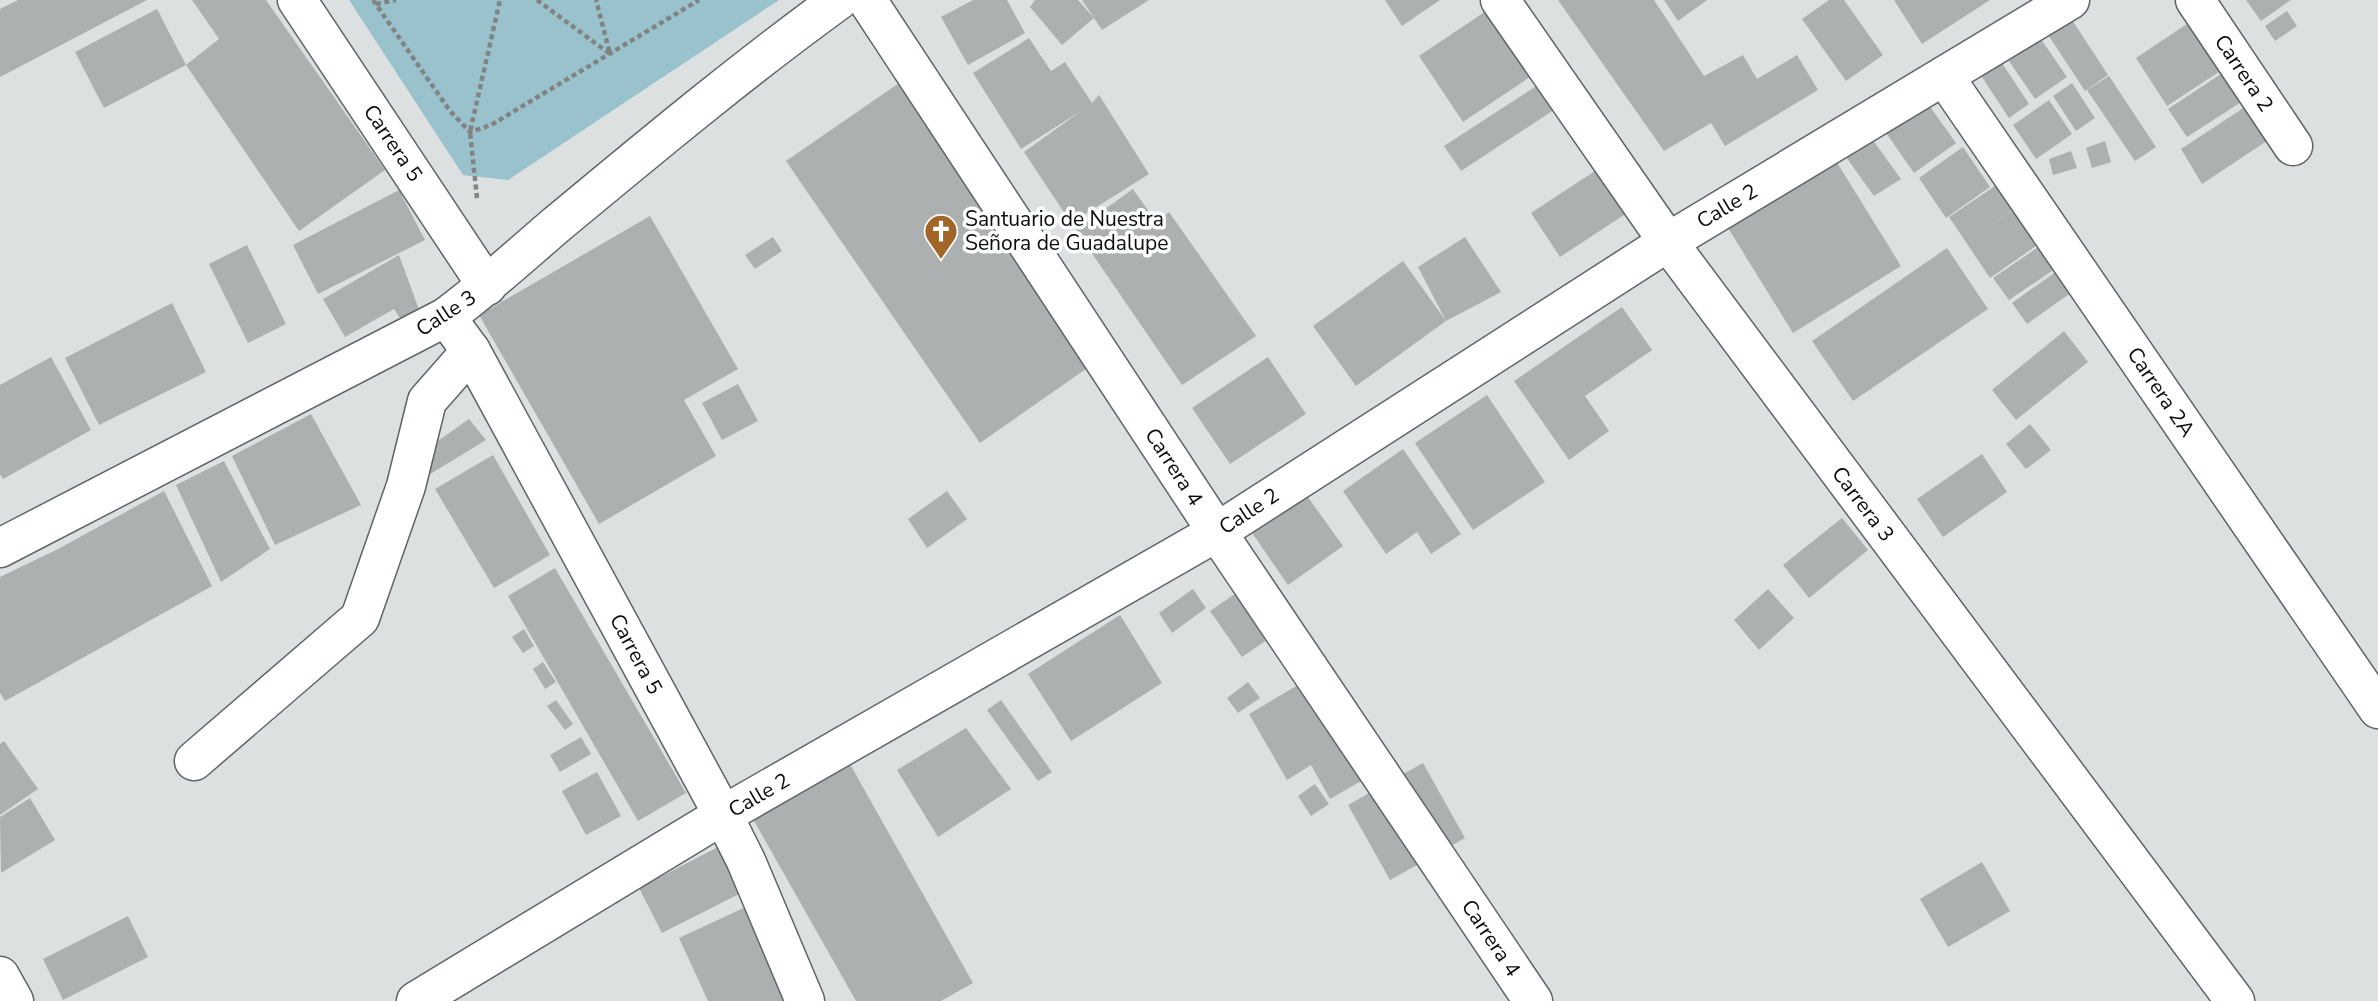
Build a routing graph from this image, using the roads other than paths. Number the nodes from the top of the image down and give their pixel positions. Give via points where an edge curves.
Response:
1 (297, 0) edge
2 (839, 0) edge
3 (867, 0) edge
4 (1500, 0) edge
5 (2070, 0) edge
6 (2195, 0) edge
7 (1944, 76) junction
8 (2292, 146) dead end
9 (1668, 242) junction
10 (487, 286) junction
11 (446, 317) junction
12 (471, 351) junction
13 (1217, 532) junction
14 (0, 548) edge
15 (2378, 709) edge
16 (194, 761) dead end
17 (723, 816) junction
18 (0, 976) edge
19 (14, 1001) edge
20 (416, 1001) edge
21 (805, 1001) edge
22 (1533, 1001) edge
23 (2235, 1001) edge

1 - 10 street, Carrera 5
2 - 10 street, Calle 3 via 738,75
3 - 13 street, Carrera 4
4 - 9 street, Carrera 3
5 - 7 street, Calle 2
6 - 8 street, Carrera 2
7 - 9 street, Calle 2
7 - 15 street, Carrera 2A
9 - 13 street, Calle 2
9 - 23 street, Carrera 3
10 - 11 street, Calle 3
11 - 12 street, Carrera 5
11 - 14 street, Calle 3
12 - 16 street via 427,401 406,486 360,618
12 - 17 street, Carrera 5
13 - 17 street, Calle 2
13 - 22 street, Carrera 4
17 - 20 street, Calle 2
17 - 21 street, Carrera 5
18 - 19 street

